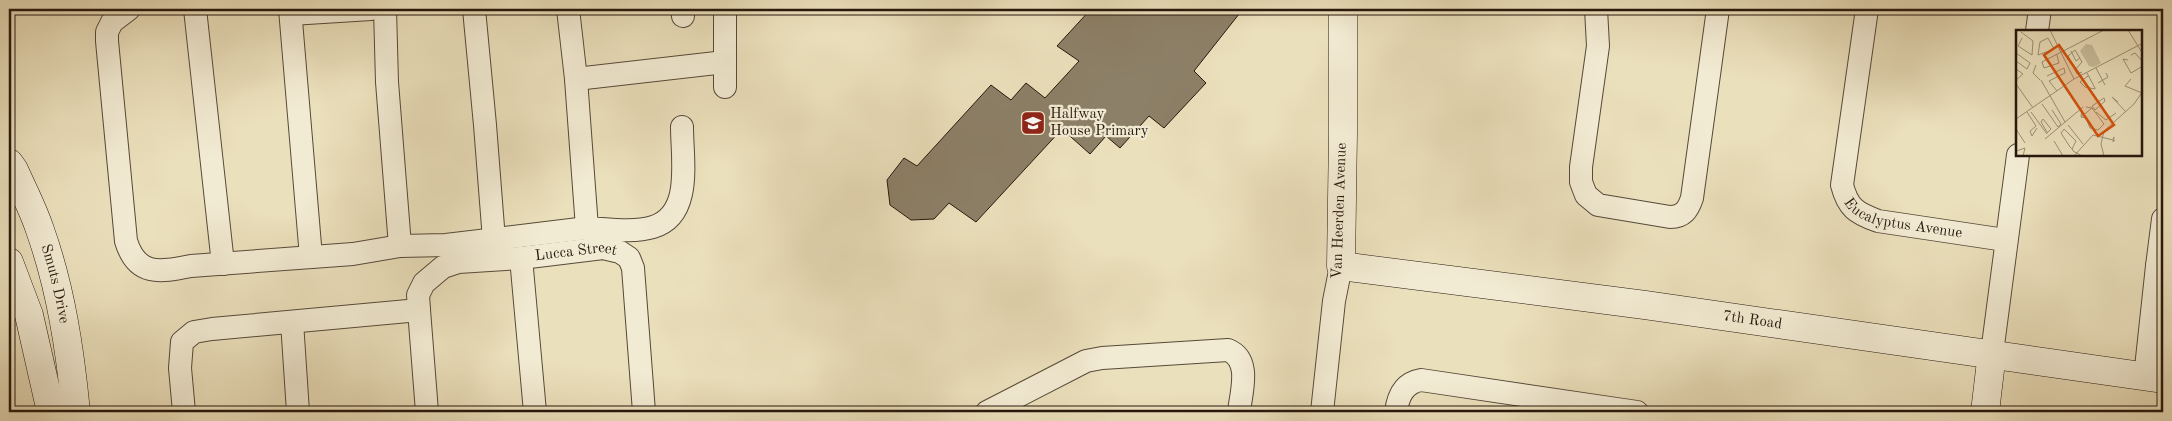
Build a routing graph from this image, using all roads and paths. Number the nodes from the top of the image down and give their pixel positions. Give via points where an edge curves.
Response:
1 (129, 9) edge
2 (195, 9) edge
3 (371, 9) edge
4 (385, 9) edge
5 (474, 9) edge
6 (568, 9) edge
7 (725, 9) edge
8 (1342, 9) edge
9 (1596, 9) edge
10 (1718, 9) edge
11 (1867, 9) edge
12 (2040, 9) edge
13 (290, 12) edge
14 (2037, 30) edge
15 (725, 62) junction
16 (576, 79) junction
17 (725, 86) dead end
18 (682, 128) dead end
19 (2018, 156) edge
20 (9, 163) edge
21 (2163, 219) edge
22 (587, 228) junction
23 (494, 240) junction
24 (2005, 240) junction
25 (400, 246) junction
26 (310, 257) junction
27 (521, 258) junction
28 (9, 262) edge
29 (223, 264) junction
30 (1341, 266) junction
31 (2160, 266) edge
32 (419, 310) junction
33 (292, 322) junction
34 (1992, 353) junction
35 (2154, 378) edge
36 (1498, 402) edge
37 (51, 412) edge
38 (76, 412) edge
39 (184, 412) edge
40 (298, 412) edge
41 (427, 412) edge
42 (535, 412) edge
43 (644, 412) edge
44 (987, 412) edge
45 (1239, 412) edge
46 (1322, 412) edge
47 (1396, 412) edge
48 (1636, 412) edge
49 (1985, 412) edge

1 - 29 street via 112,22 107,32 128,249 140,264 158,271
2 - 29 street
3 - 13 street
4 - 25 street via 387,82
5 - 23 street
6 - 16 street
7 - 15 street
8 - 30 street, Van Heerden Avenue
9 - 10 street via 1598,46 1581,166 1583,188 1590,200 1598,205 1670,216 1685,213 1692,198
11 - 24 street, Eucalyptus Avenue via 1842,185 1845,197 1857,212 1878,221
12 - 14 street
13 - 26 street
15 - 16 street
15 - 17 street
16 - 22 street
18 - 22 street via 682,195 670,217 642,229
19 - 24 street
20 - 38 street, Smuts Drive via 40,228 50,260 64,319
21 - 31 street
22 - 23 street
23 - 25 street
24 - 34 street
25 - 26 street
26 - 29 street
27 - 32 street via 475,260 443,268 419,291
27 - 42 street, Lucca Street
27 - 43 street, Lucca Street via 603,248 629,258 634,268
28 - 37 street, Smuts Drive via 29,315
30 - 34 street, 7th Road
30 - 46 street, Van Heerden Avenue
31 - 35 street
32 - 33 street
32 - 41 street
33 - 39 street via 194,332 182,342
33 - 40 street
34 - 35 street, 7th Road
34 - 49 street
36 - 47 street via 1421,380 1414,381 1402,392
36 - 48 street
44 - 45 street via 1086,361 1228,350 1238,357 1243,368

